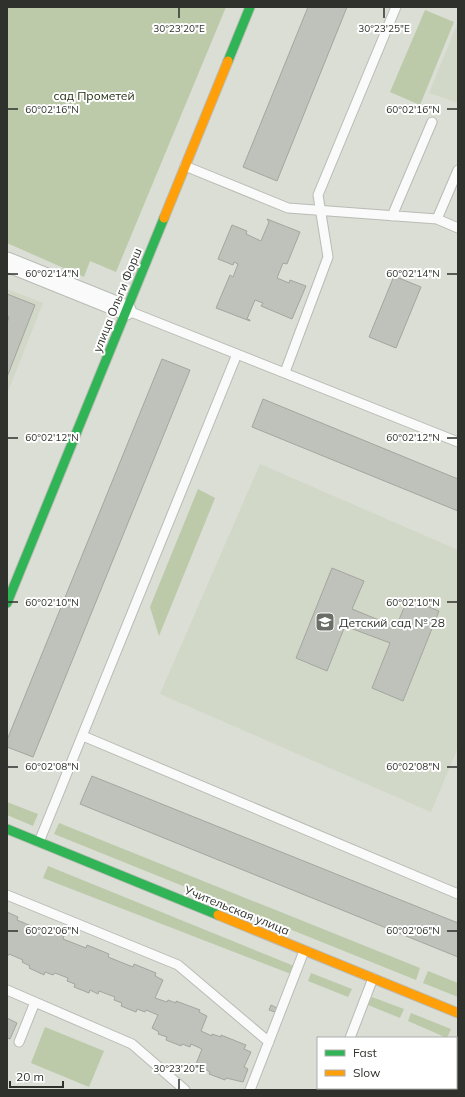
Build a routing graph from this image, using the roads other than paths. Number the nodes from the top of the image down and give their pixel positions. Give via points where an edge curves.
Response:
1 (250, 7) edge
2 (396, 7) edge
3 (432, 122) dead end
4 (185, 166) junction
5 (458, 170) edge
6 (321, 212) junction
7 (392, 216) junction
8 (437, 219) junction
9 (458, 228) edge
10 (7, 262) edge
11 (126, 310) junction
12 (237, 354) junction
13 (285, 372) junction
14 (458, 442) edge
15 (7, 603) edge
16 (82, 736) junction
17 (7, 829) edge
18 (39, 842) junction
19 (457, 892) edge
20 (7, 895) edge
21 (304, 951) junction
22 (373, 978) junction
23 (7, 990) edge
24 (35, 1002) junction
25 (458, 1013) edge
26 (350, 1037) edge
27 (19, 1042) dead end
28 (269, 1042) junction
29 (185, 1090) edge
30 (250, 1090) edge

1 - 4 street, улица Ольги Форш
2 - 6 lane via 318,195
3 - 7 lane
4 - 6 lane via 288,208
4 - 11 street, улица Ольги Форш
5 - 8 lane
6 - 7 lane
6 - 13 lane via 328,257
7 - 8 lane
8 - 9 lane
10 - 11 street
11 - 12 lane
11 - 15 street, улица Ольги Форш
12 - 13 lane
12 - 16 lane
13 - 14 lane
16 - 18 lane
16 - 19 lane
17 - 18 street, Учительская улица
18 - 21 street, Учительская улица
20 - 28 lane via 178,965
21 - 22 street, Учительская улица
21 - 28 lane
22 - 25 street, Учительская улица
22 - 26 lane
23 - 24 lane
24 - 27 lane
24 - 29 lane via 132,1044
28 - 30 lane

